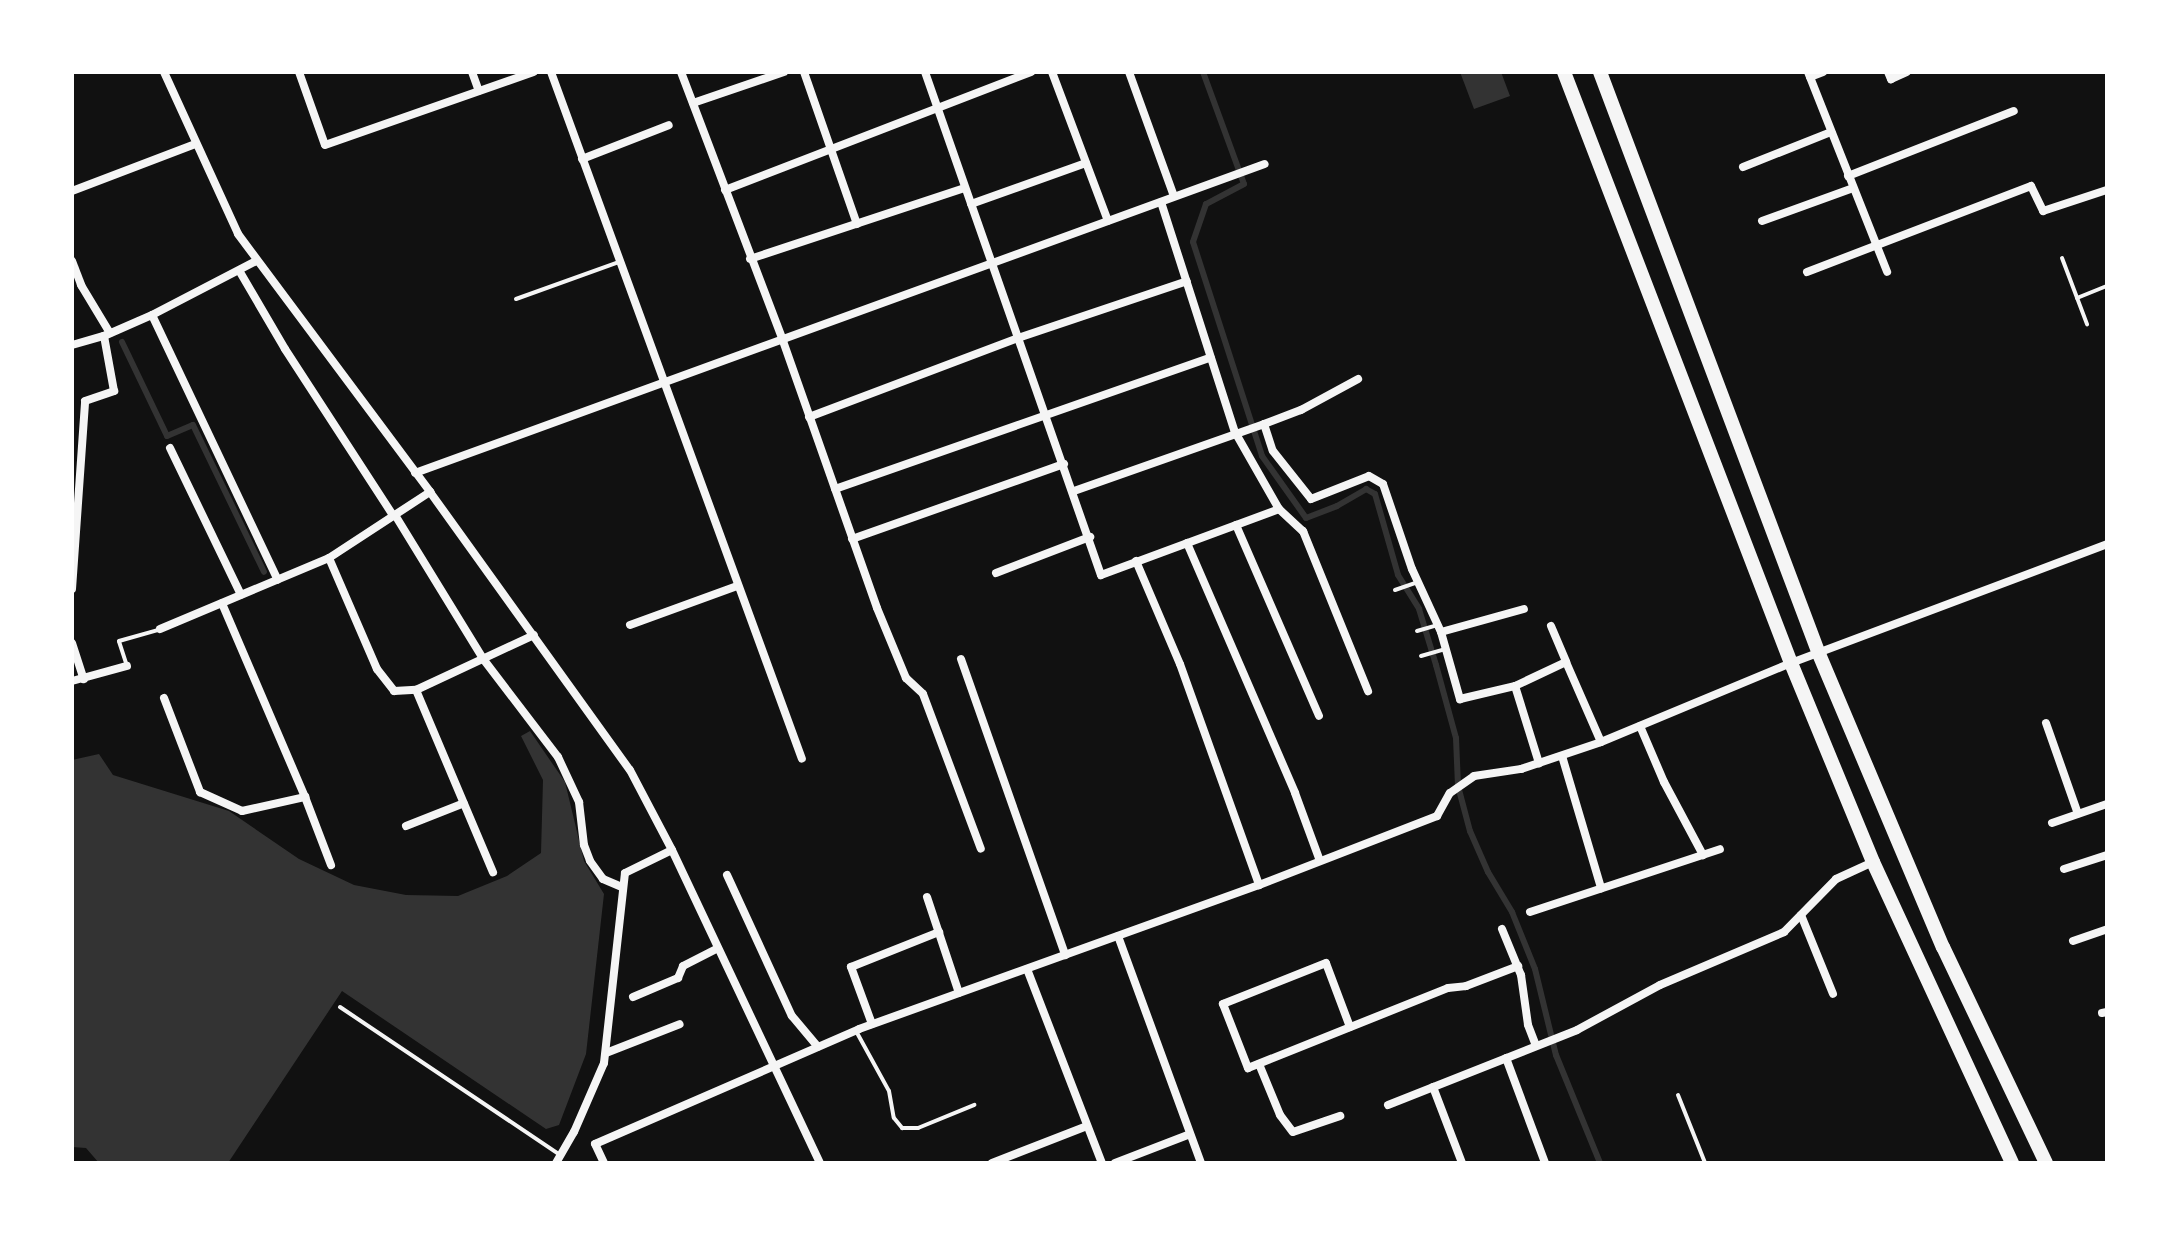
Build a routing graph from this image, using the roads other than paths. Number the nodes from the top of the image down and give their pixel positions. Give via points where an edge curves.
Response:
1 (164, 72) edge
2 (299, 72) edge
3 (472, 72) edge
4 (534, 72) edge
5 (551, 72) edge
6 (681, 72) edge
7 (784, 72) edge
8 (804, 72) edge
9 (925, 72) edge
10 (1031, 72) edge
11 (1052, 72) edge
12 (1129, 72) edge
13 (1564, 72) edge
14 (1600, 72) edge
15 (1823, 72) edge
16 (1888, 72) edge
17 (1907, 72) edge
18 (1809, 75) edge
19 (479, 91) junction
20 (693, 103) junction
21 (938, 108) junction
22 (2014, 111) dead end
23 (669, 125) dead end
24 (1831, 132) junction
25 (195, 144) junction
26 (832, 149) junction
27 (582, 159) junction
28 (1086, 163) junction
29 (1265, 164) dead end
30 (1743, 167) dead end
31 (1848, 176) junction
32 (965, 188) junction
33 (1853, 188) junction
34 (725, 190) junction
35 (2107, 190) edge
36 (72, 191) edge
37 (1174, 196) junction
38 (1161, 202) junction
39 (971, 204) junction
40 (1108, 221) junction
41 (1762, 221) dead end
42 (857, 224) junction
43 (1875, 245) junction
44 (2062, 258) dead end
45 (750, 259) junction
46 (72, 261) edge
47 (256, 261) junction
48 (619, 262) junction
49 (992, 263) junction
50 (240, 272) junction
51 (1807, 272) dead end
52 (1887, 272) dead end
53 (1187, 281) junction
54 (2107, 286) edge
55 (2077, 298) junction
56 (516, 299) dead end
57 (152, 315) junction
58 (2087, 324) dead end
59 (107, 334) junction
60 (1018, 338) junction
61 (783, 341) junction
62 (72, 345) edge
63 (1211, 357) junction
64 (1358, 379) dead end
65 (664, 384) junction
66 (1046, 416) junction
67 (809, 417) junction
68 (1263, 425) junction
69 (1238, 431) junction
70 (170, 448) dead end
71 (1064, 464) junction
72 (415, 473) junction
73 (835, 489) junction
74 (1074, 491) junction
75 (430, 492) junction
76 (1279, 509) junction
77 (393, 514) junction
78 (1236, 525) junction
79 (1090, 537) junction
80 (852, 539) junction
81 (1187, 543) junction
82 (2107, 544) edge
83 (329, 558) junction
84 (1136, 561) junction
85 (996, 573) dead end
86 (278, 580) junction
87 (1418, 582) junction
88 (737, 586) junction
89 (72, 589) edge
90 (1395, 590) dead end
91 (241, 595) junction
92 (222, 603) junction
93 (1524, 609) dead end
94 (630, 625) dead end
95 (1551, 626) dead end
96 (160, 629) joint
97 (1439, 629) junction
98 (1417, 631) dead end
99 (534, 635) junction
100 (72, 643) edge
101 (1445, 649) junction
102 (1819, 654) junction
103 (1421, 656) dead end
104 (961, 659) dead end
105 (484, 660) junction
106 (1566, 662) junction
107 (1791, 663) junction
108 (127, 666) joint
109 (84, 679) junction
110 (72, 681) edge
111 (1515, 686) junction
112 (416, 690) junction
113 (1368, 691) dead end
114 (164, 698) dead end
115 (1319, 716) dead end
116 (2046, 723) dead end
117 (1640, 726) junction
118 (1601, 742) junction
119 (1562, 756) junction
120 (802, 759) dead end
121 (1539, 763) junction
122 (305, 797) junction
123 (464, 803) junction
124 (2107, 804) edge
125 (2078, 814) junction
126 (2052, 823) dead end
127 (406, 826) dead end
128 (981, 849) dead end
129 (1720, 849) dead end
130 (672, 850) junction
131 (1703, 855) junction
132 (2107, 855) edge
133 (1320, 861) junction
134 (1873, 862) junction
135 (331, 865) dead end
136 (2064, 869) dead end
137 (493, 872) dead end
138 (727, 875) dead end
139 (1259, 885) junction
140 (622, 887) junction
141 (1601, 888) junction
142 (927, 897) dead end
143 (1530, 912) dead end
144 (1801, 915) junction
145 (1502, 929) dead end
146 (2107, 929) edge
147 (939, 932) junction
148 (1118, 936) junction
149 (2073, 941) dead end
150 (718, 948) junction
151 (1065, 955) junction
152 (1518, 966) junction
153 (1027, 969) junction
154 (959, 993) junction
155 (1833, 994) dead end
156 (633, 997) dead end
157 (340, 1007) dead end
158 (680, 1024) dead end
159 (872, 1024) junction
160 (1350, 1027) junction
161 (856, 1031) junction
162 (1538, 1046) junction
163 (818, 1047) junction
164 (606, 1053) junction
165 (1506, 1058) junction
166 (1259, 1064) junction
167 (775, 1067) junction
168 (1433, 1087) junction
169 (1678, 1095) dead end
170 (974, 1105) dead end
171 (1388, 1105) dead end
172 (1340, 1116) dead end
173 (1087, 1126) junction
174 (1190, 1134) junction
175 (558, 1159) edge
176 (998, 1162) edge
177 (604, 1163) edge
178 (820, 1163) edge
179 (1102, 1163) edge
180 (1115, 1163) edge
181 (1201, 1163) edge
182 (1462, 1163) edge
183 (1545, 1163) edge
184 (1705, 1163) edge
185 (2012, 1163) edge
186 (2046, 1163) edge

1 - 25 street
2 - 19 street via 325,145
3 - 19 street
4 - 19 street
5 - 27 street
6 - 20 street
7 - 20 street
8 - 26 street
9 - 21 street
10 - 21 street
11 - 28 street
12 - 37 street
13 - 107 highway
14 - 102 highway
15 - 18 street
16 - 17 street via 1891,79
18 - 24 street
20 - 34 street
21 - 26 street
21 - 32 street
22 - 31 street
23 - 27 street
24 - 30 street
24 - 31 street
25 - 36 street
25 - 47 street
26 - 34 street
26 - 42 street
27 - 48 street
28 - 39 street
28 - 40 street
29 - 37 street
31 - 33 street
32 - 39 street
32 - 42 street
33 - 41 street
33 - 43 street
34 - 45 street
35 - 43 street via 2043,211 2031,186
37 - 38 street
38 - 40 street
38 - 53 street
39 - 49 street
40 - 49 street
42 - 45 street
43 - 51 street
43 - 52 street
44 - 55 lane
45 - 61 street
46 - 59 street
47 - 50 street
47 - 72 street
48 - 56 lane
48 - 65 street
49 - 60 street
49 - 61 street
50 - 57 street
50 - 77 street
53 - 60 street
53 - 63 street
54 - 55 lane
55 - 58 lane
57 - 59 street
57 - 86 street
59 - 62 street
59 - 89 street via 114,391 85,401
60 - 66 street
60 - 67 street
61 - 65 street
61 - 67 street
63 - 66 street
63 - 69 street
64 - 68 street
65 - 72 street
65 - 88 street
66 - 71 street
66 - 73 street
67 - 73 street
68 - 69 street
68 - 87 street via 1273,451 1311,499 1369,476 1383,484
69 - 74 street
69 - 76 street
70 - 91 street
71 - 74 street
71 - 80 street
72 - 75 street
73 - 80 street
74 - 79 street
75 - 77 street
75 - 99 street
76 - 78 street
76 - 113 street via 1303,531
77 - 83 street
77 - 105 street
78 - 81 street
78 - 115 street
79 - 84 street via 1101,575
79 - 85 street
80 - 128 street via 906,678 923,694
81 - 84 street
81 - 133 street
82 - 102 street
83 - 86 street
83 - 112 street via 385,684 394,691
84 - 139 street via 1180,664
86 - 91 street
87 - 90 lane
87 - 97 street
88 - 94 street
88 - 120 street
91 - 92 street
92 - 96 street
92 - 122 street
93 - 97 street
95 - 106 street
96 - 108 lane via 119,641
97 - 98 lane
97 - 101 street
99 - 105 street
99 - 130 street via 630,770
100 - 109 street
101 - 103 lane
101 - 111 street via 1460,699
102 - 107 street
102 - 186 highway via 1943,947
104 - 151 street
105 - 112 street
105 - 140 street via 567,774 579,802 590,861 603,879
106 - 111 street
106 - 118 street
107 - 117 street
107 - 134 highway
108 - 109 street
109 - 110 street
111 - 121 street
112 - 123 street
114 - 122 street via 200,792 242,811
116 - 125 street
117 - 118 street
117 - 131 street
118 - 119 street
119 - 121 street
119 - 141 street
121 - 133 street via 1469,779 1450,793 1437,816
122 - 135 street
123 - 127 street
123 - 137 street
124 - 125 street
125 - 126 street
129 - 131 street
130 - 140 street via 625,873
130 - 150 street
131 - 141 street
132 - 136 street
133 - 139 street
134 - 144 street via 1836,879
134 - 185 highway
138 - 163 street via 792,1016
139 - 148 street
140 - 164 street
141 - 143 street
142 - 147 street
144 - 155 street
144 - 162 street via 1784,932 1660,985
145 - 152 street
146 - 149 street
147 - 154 street
147 - 159 street via 851,967
148 - 151 street
148 - 174 street
150 - 156 street via 683,966 678,978
150 - 167 street
151 - 153 street
152 - 160 street
152 - 162 street
153 - 154 street
153 - 173 street
154 - 159 street
157 - 175 lane
158 - 164 street
159 - 161 street
160 - 166 street
160 - 166 street via 1326,963 1223,1004 1248,1068
161 - 163 street
161 - 170 lane via 889,1091 894,1118 902,1128 918,1128
162 - 165 street
163 - 167 street
164 - 175 street
165 - 168 street
165 - 183 street
166 - 172 street via 1280,1115 1293,1132
167 - 177 street via 595,1144
167 - 178 street
168 - 171 street
168 - 182 street
169 - 184 lane
173 - 176 street
173 - 179 street
174 - 180 street
174 - 181 street

